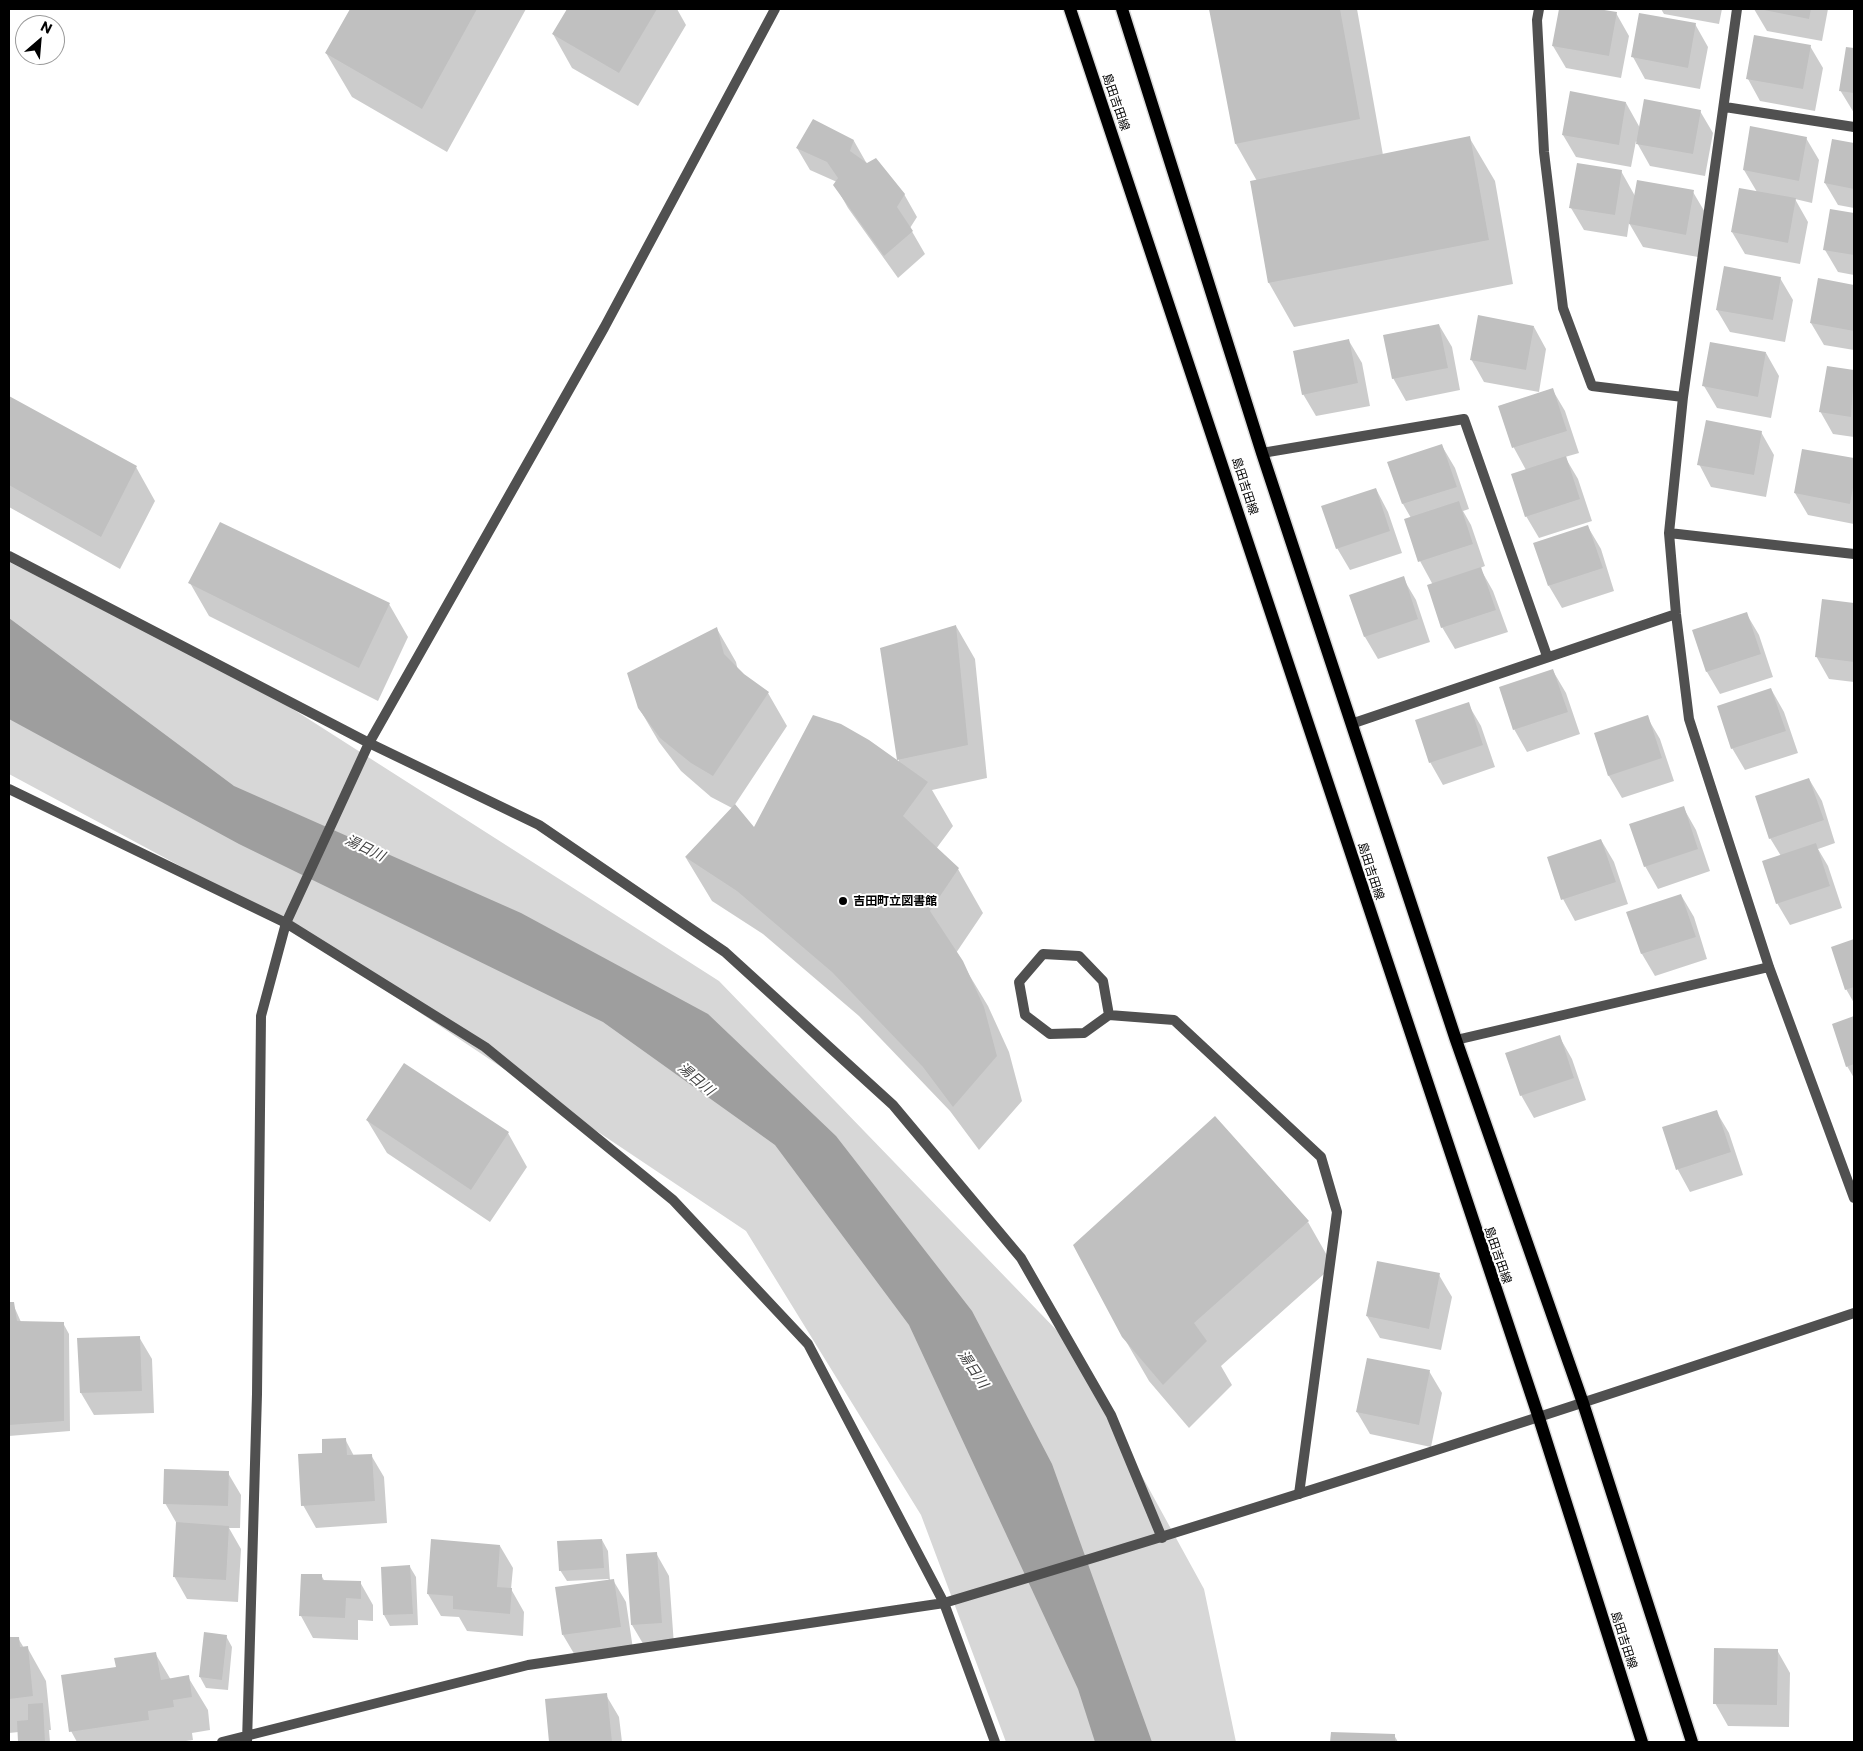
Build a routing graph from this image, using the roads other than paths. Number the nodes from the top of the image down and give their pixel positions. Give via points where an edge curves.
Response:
1 (776, 9) edge
2 (1070, 9) edge
3 (1122, 9) edge
4 (1539, 9) edge
5 (1737, 9) edge
6 (1725, 107) junction
7 (1854, 127) edge
8 (1683, 397) junction
9 (1262, 453) junction
10 (1669, 533) junction
11 (1854, 554) edge
12 (9, 556) edge
13 (1676, 614) junction
14 (1547, 656) junction
15 (1351, 724) junction
16 (369, 743) junction
17 (9, 789) edge
18 (286, 922) junction
19 (1769, 967) junction
20 (1109, 1014) junction
21 (1456, 1040) junction
22 (1854, 1198) edge
23 (1854, 1313) edge
24 (1583, 1403) junction
25 (1538, 1418) junction
26 (1299, 1494) junction
27 (1162, 1538) junction
28 (944, 1603) junction
29 (247, 1739) edge
30 (222, 1742) edge
31 (995, 1742) edge
32 (1642, 1742) edge
33 (1692, 1742) edge

1 - 16 street via 604,328
2 - 25 main road, 島田吉田線
3 - 9 main road
4 - 8 street via 1544,152 1563,308 1592,386
5 - 6 street
6 - 7 street
6 - 8 street
8 - 10 street
9 - 14 street via 1464,419
9 - 15 main road
10 - 11 street
10 - 13 street
12 - 16 street
13 - 14 street
13 - 19 street via 1689,719
14 - 15 street
15 - 21 main road
16 - 18 street
16 - 27 street via 539,825 725,952 893,1105 1021,1258 1111,1415
17 - 18 street
18 - 28 street via 485,1047 673,1200 808,1344
18 - 29 street via 261,1016 257,1394
19 - 21 street
19 - 22 street
20 - 20 street via 1084,1033 1050,1034 1026,1015 1019,982 1043,954 1079,956 1103,981
20 - 26 street via 1174,1020 1320,1157 1337,1212
21 - 24 main road
23 - 24 street
24 - 25 street
24 - 33 main road
25 - 26 street
25 - 32 main road, 島田吉田線
26 - 27 street
27 - 28 street
28 - 29 street via 528,1665
28 - 31 street
29 - 30 street

